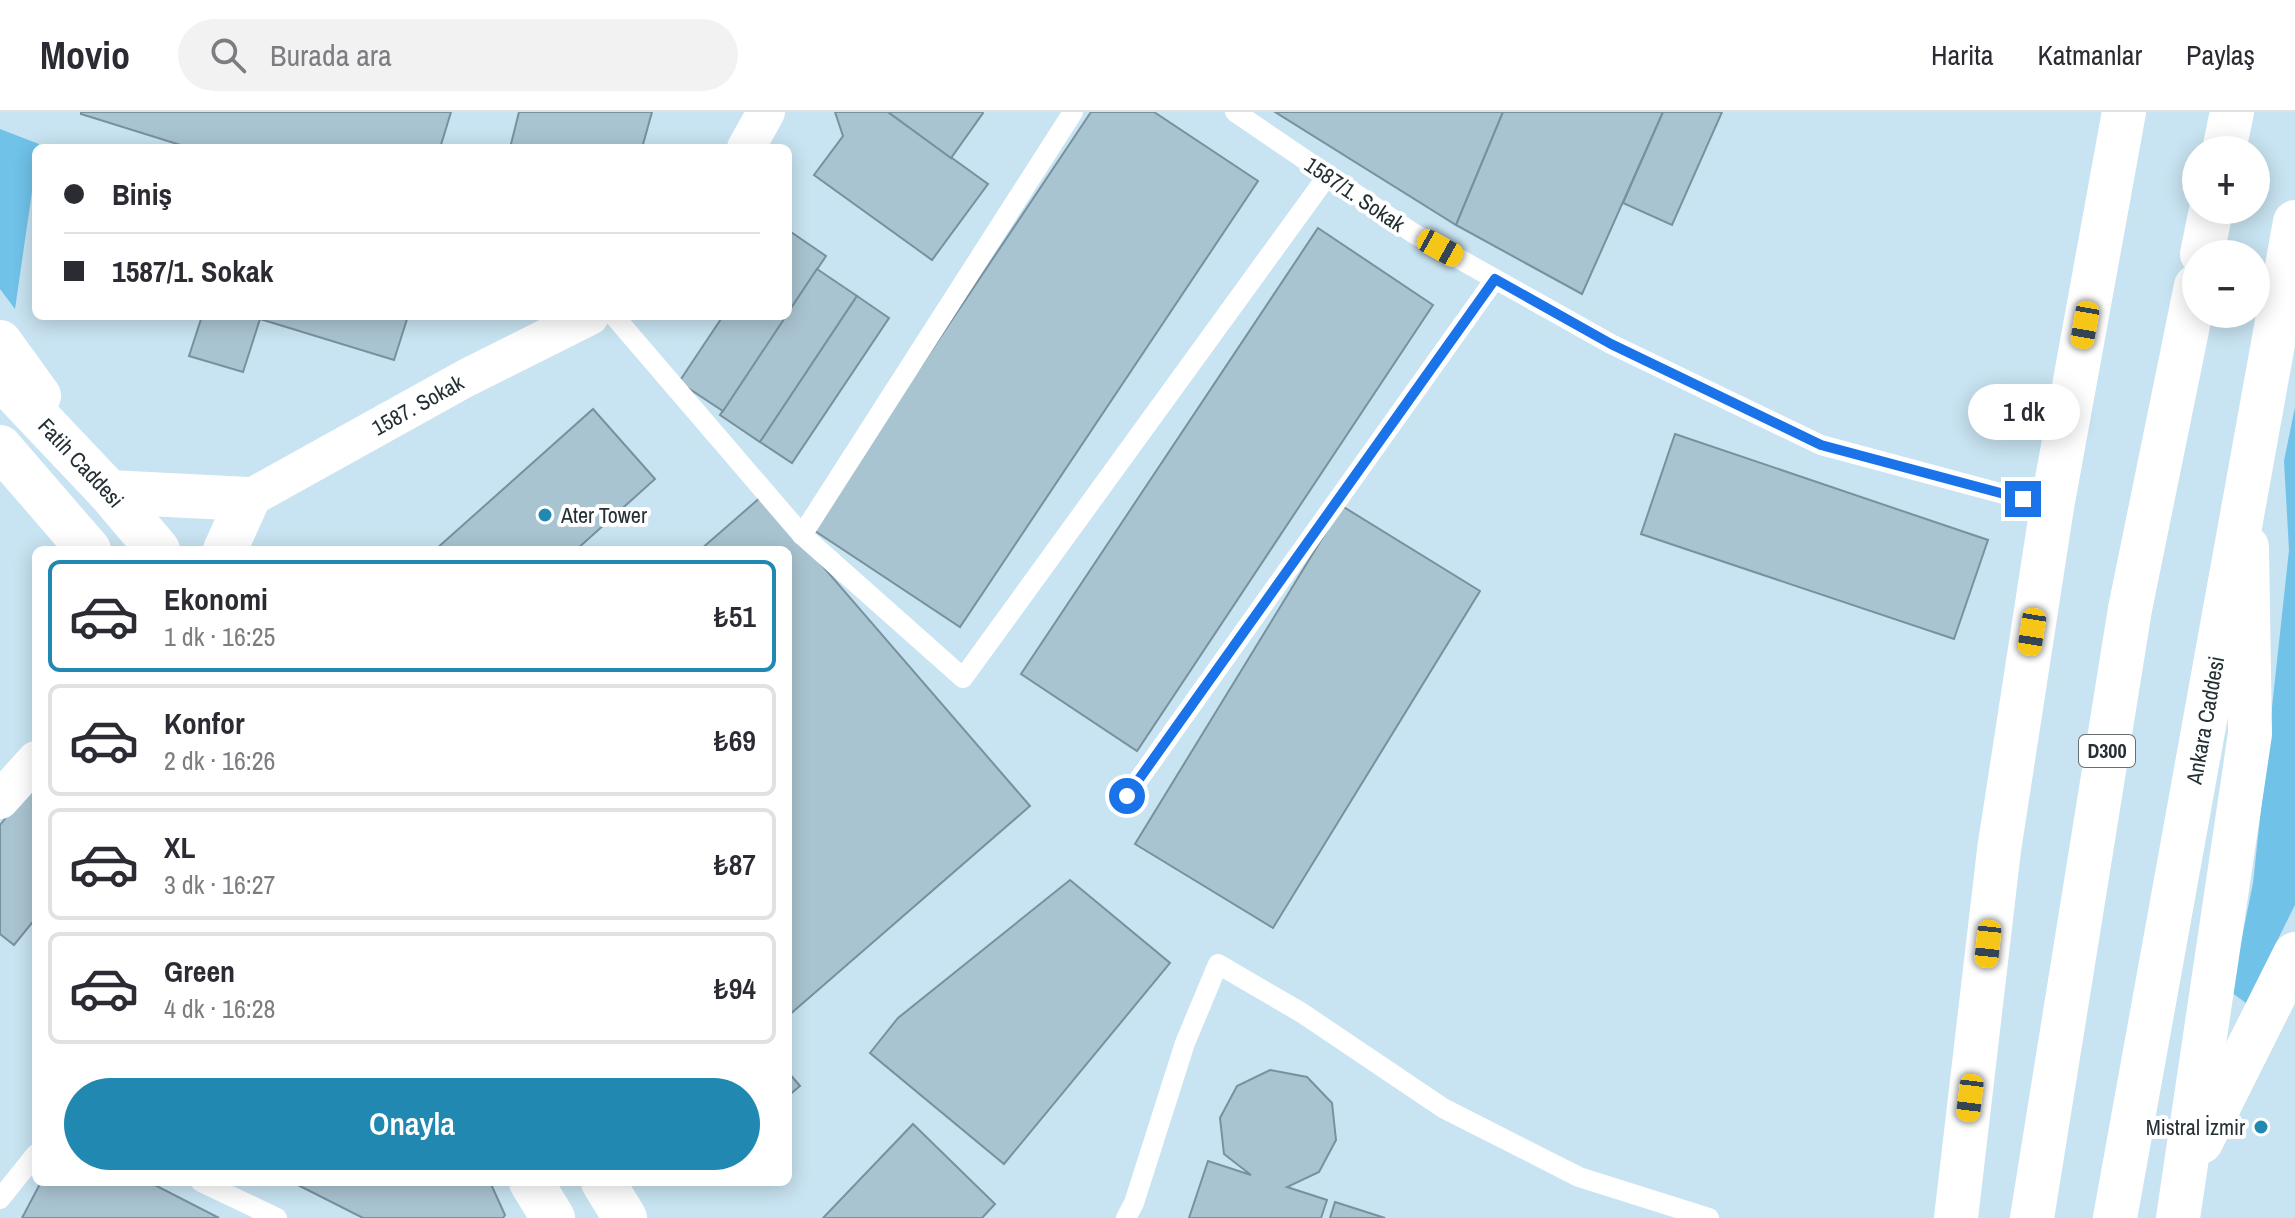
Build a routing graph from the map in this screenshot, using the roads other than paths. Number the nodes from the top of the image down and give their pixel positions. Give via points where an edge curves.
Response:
1 (766, 112) edge
2 (1073, 112) edge
3 (1235, 112) edge
4 (2124, 112) edge
5 (2232, 112) edge
6 (2227, 136) edge
7 (748, 144) edge
8 (1328, 175) junction
9 (2295, 222) edge
10 (1495, 279) junction
11 (582, 320) edge
12 (617, 320) edge
13 (2187, 328) edge
14 (0, 342) edge
15 (0, 377) edge
16 (0, 447) edge
17 (2246, 485) junction
18 (109, 492) junction
19 (248, 499) junction
20 (2052, 507) junction
21 (802, 535) junction
22 (86, 546) edge
23 (155, 546) edge
24 (227, 546) edge
25 (32, 764) edge
26 (1127, 796) dead end
27 (0, 800) edge
28 (2295, 954) edge
29 (32, 1159) edge
30 (2185, 1172) junction
31 (209, 1186) edge
32 (533, 1186) edge
33 (605, 1186) edge
34 (0, 1199) edge
35 (277, 1218) edge
36 (553, 1218) edge
37 (625, 1218) edge
38 (1126, 1218) edge
39 (1709, 1218) edge
40 (1956, 1218) edge
41 (2032, 1218) edge
42 (2115, 1218) edge
43 (2178, 1218) edge

1 - 7 street
2 - 21 lane
3 - 8 lane, 1587/1. Sokak
4 - 20 main road
5 - 6 main road
8 - 10 lane, 1587/1. Sokak via 1413,233
8 - 21 lane via 963,678
9 - 17 main road, Ankara Caddesi
10 - 20 lane, 1587/1. Sokak via 1611,344 1821,445
10 - 26 lane
11 - 19 street, 1587. Sokak
12 - 21 lane
13 - 41 main road, D300 via 2130,609
14 - 18 main road
15 - 18 main road, Fatih Caddesi
16 - 22 main road
17 - 30 main road via 2250,734
17 - 42 main road, Ankara Caddesi
18 - 19 main road
18 - 23 main road, Fatih Caddesi
19 - 24 main road
20 - 40 main road via 1999,850
25 - 27 street
28 - 30 main road
29 - 34 lane
30 - 43 main road
31 - 35 lane
32 - 36 main road
33 - 37 main road
38 - 39 lane via 1185,1043 1218,964 1456,1115 1579,1177

